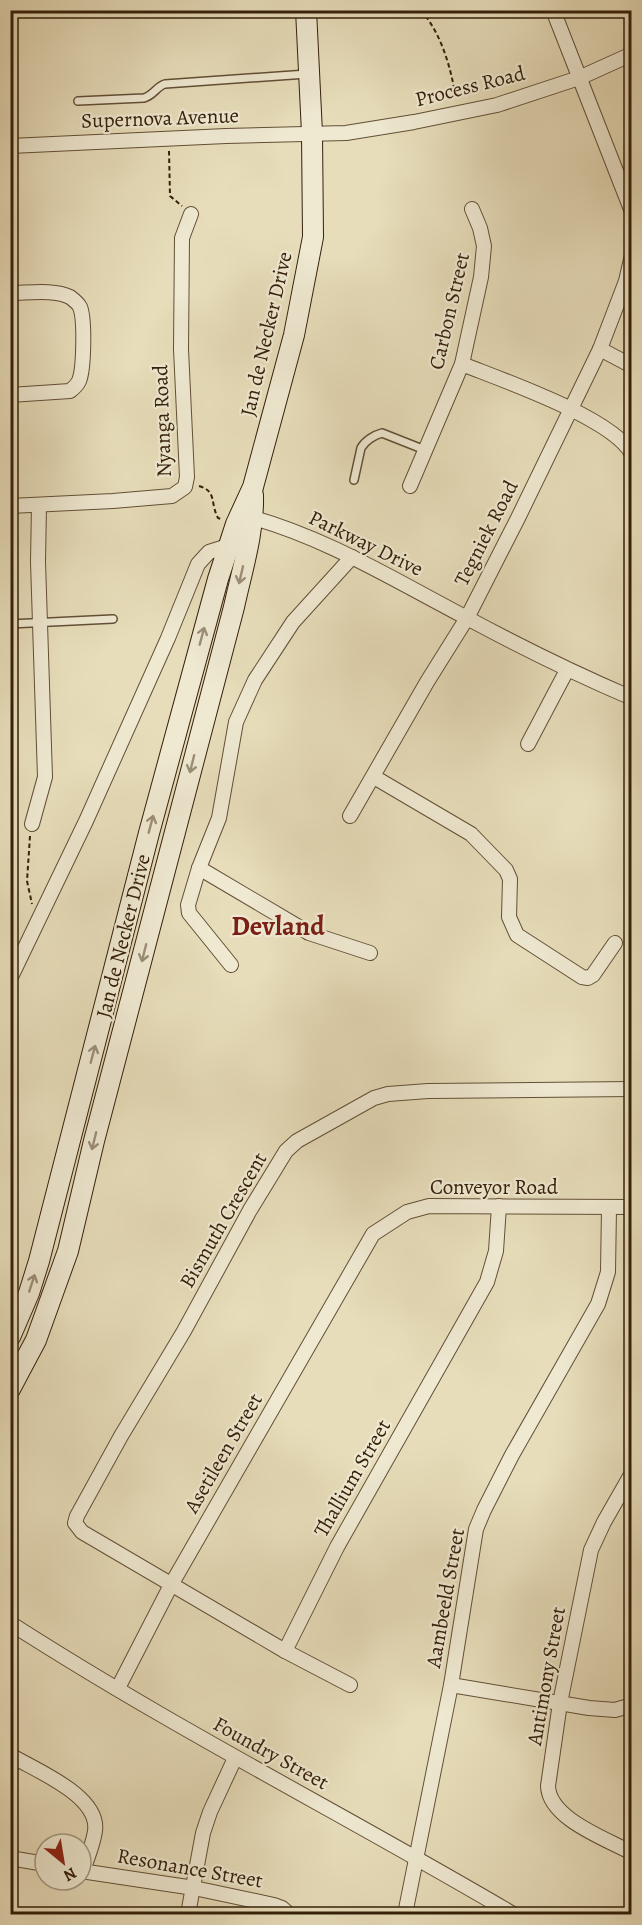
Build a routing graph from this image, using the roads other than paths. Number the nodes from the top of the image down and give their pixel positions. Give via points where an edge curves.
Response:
1 (306, 10) edge
2 (553, 10) edge
3 (632, 54) edge
4 (309, 74) junction
5 (579, 78) junction
6 (78, 101) dead end
7 (312, 133) junction
8 (10, 146) edge
9 (472, 209) dead end
10 (632, 212) edge
11 (190, 214) road end
12 (632, 255) edge
13 (10, 293) edge
14 (600, 349) junction
15 (462, 364) junction
16 (632, 366) edge
17 (10, 395) edge
18 (570, 409) junction
19 (426, 450) junction
20 (632, 454) edge
21 (354, 480) dead end
22 (410, 486) dead end
23 (39, 505) junction
24 (10, 506) edge
25 (243, 519) junction
26 (228, 546) junction
27 (352, 557) junction
28 (466, 618) junction
29 (113, 619) dead end
30 (41, 622) junction
31 (10, 624) edge
32 (567, 670) junction
33 (632, 698) edge
34 (528, 744) dead end
35 (374, 777) junction
36 (350, 816) dead end
37 (32, 824) road end
38 (199, 868) junction
39 (615, 944) dead end
40 (370, 953) dead end
41 (231, 965) dead end
42 (10, 979) edge
43 (632, 1089) edge
44 (499, 1206) junction
45 (632, 1207) edge
46 (609, 1208) junction
47 (368, 1241) joint
48 (10, 1337) edge
49 (10, 1389) edge
50 (632, 1473) edge
51 (171, 1585) junction
52 (10, 1623) edge
53 (285, 1651) junction
54 (350, 1685) dead end
55 (451, 1685) junction
56 (118, 1688) junction
57 (561, 1702) junction
58 (632, 1705) edge
59 (10, 1755) edge
60 (235, 1758) junction
61 (93, 1837) edge
62 (632, 1853) edge
63 (416, 1857) junction
64 (10, 1858) edge
65 (33, 1862) edge
66 (93, 1873) edge
67 (194, 1888) junction
68 (188, 1914) edge
69 (288, 1914) edge
70 (405, 1914) edge
71 (513, 1914) edge

1 - 4 main road, Jan de Necker Drive
2 - 5 street
3 - 5 street, Process Road
4 - 6 lane via 165,84 144,99
4 - 7 main road, Jan de Necker Drive
5 - 7 street, Process Road via 458,114 346,133
5 - 10 street
7 - 8 street, Supernova Avenue
7 - 25 main road, Jan de Necker Drive via 313,237 307,274
9 - 15 street, Carbon Street via 484,246
11 - 23 street, Nyanga Road via 182,238 181,349 187,482 172,496
12 - 14 street, Tegniek Road
13 - 17 street via 58,294 75,302 82,316 82,353 79,382 70,391
14 - 16 street
14 - 18 street, Tegniek Road
15 - 18 street
15 - 19 street, Carbon Street
18 - 20 street via 606,429
18 - 28 street, Tegniek Road
19 - 21 lane via 377,434 361,448
19 - 22 street, Carbon Street
23 - 24 street, Nyanga Road
23 - 30 street
25 - 26 main road, Jan de Necker Drive
25 - 27 street, Parkway Drive via 277,524
25 -> 49 main road, Jan de Necker Drive via 234,607 68,1251 36,1340
26 - 42 street via 209,552 198,564
48 -> 26 main road, Jan de Necker Drive via 39,1261 149,833
27 - 28 street, Parkway Drive
27 - 38 street via 293,622 255,680 236,722 219,818
28 - 32 street, Parkway Drive
28 - 35 street, Tegniek Road
29 - 30 lane
30 - 31 lane
30 - 37 street via 45,777
32 - 33 street, Parkway Drive
32 - 34 street
35 - 36 street, Tegniek Road
35 - 39 street via 471,834 506,870 510,879 509,917 517,935 588,978
38 - 40 street via 309,933
38 - 41 street via 189,913
43 - 51 street, Bismuth Crescent via 388,1094 351,1110 286,1151 75,1521 82,1532
44 - 46 street, Conveyor Road
44 - 47 street, Conveyor Road via 429,1206 406,1212 382,1226
44 - 53 street, Thallium Street via 496,1251 487,1282 337,1547
45 - 46 street, Conveyor Road
46 - 55 street, Aambeeld Street via 608,1272 598,1304 512,1455 476,1529
47 - 51 street, Asetileen Street
50 - 57 street, Antimony Street via 591,1550
51 - 53 street
51 - 56 street, Asetileen Street
52 - 56 street, Foundry Street
53 - 54 street
55 - 57 street
55 - 63 street, Aambeeld Street
56 - 60 street, Foundry Street
57 - 58 street via 615,1710
57 - 62 street, Antimony Street via 549,1797 568,1818
59 - 61 street via 74,1792 89,1806 94,1816
60 - 63 street, Foundry Street
60 - 67 street via 203,1833
63 - 70 street, Aambeeld Street
63 - 71 street, Foundry Street
64 - 65 street
66 - 67 street, Resonance Street
67 - 68 street
67 - 69 street, Resonance Street via 274,1905

